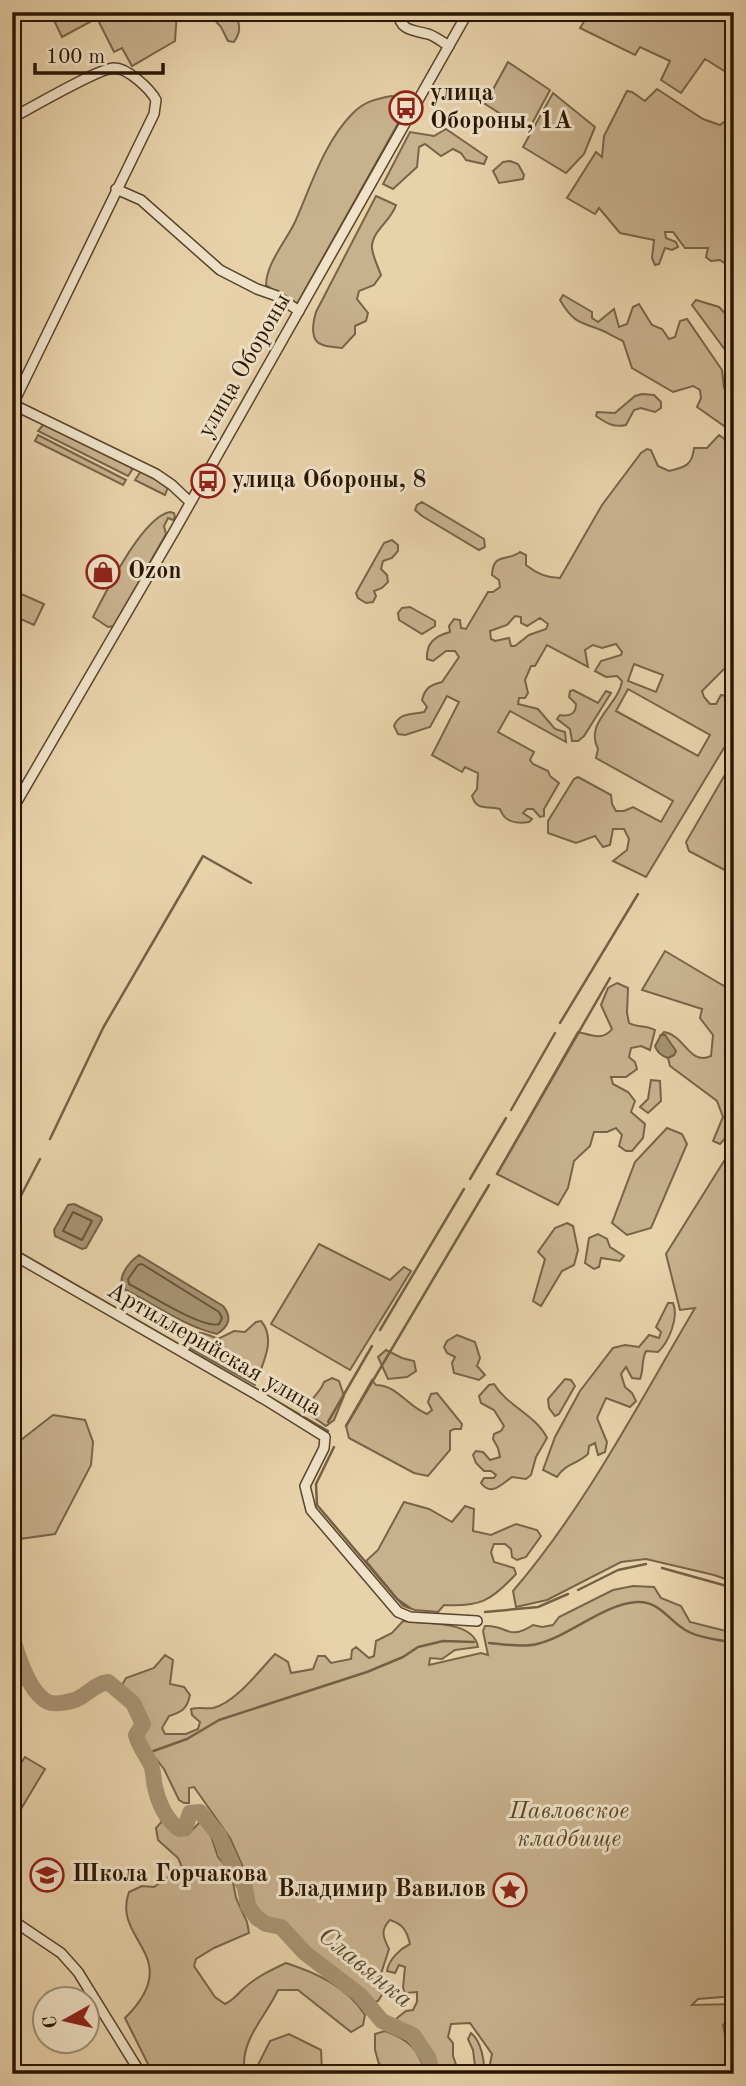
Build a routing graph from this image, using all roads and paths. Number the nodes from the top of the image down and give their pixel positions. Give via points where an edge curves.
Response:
1 (398, 12) edge
2 (468, 12) edge
3 (449, 46) junction
4 (12, 118) edge
5 (116, 189) junction
6 (299, 311) junction
7 (12, 404) edge
8 (190, 502) junction
9 (12, 810) edge
10 (12, 1254) edge
11 (477, 1621) dead end
12 (12, 1920) edge
13 (141, 2074) edge

1 - 3 street via 407,29 429,34
2 - 3 street, улица Обороны
3 - 6 street, улица Обороны
4 - 5 street via 110,68 126,71 156,100 154,114
5 - 6 street via 141,200 220,270
5 - 7 street
6 - 8 street, улица Обороны
7 - 8 street via 156,474
8 - 9 street, улица Обороны
10 - 11 street, Артиллерийская улица via 325,1437 305,1486 311,1510 398,1612 410,1617
12 - 13 street via 61,1953 78,1972

